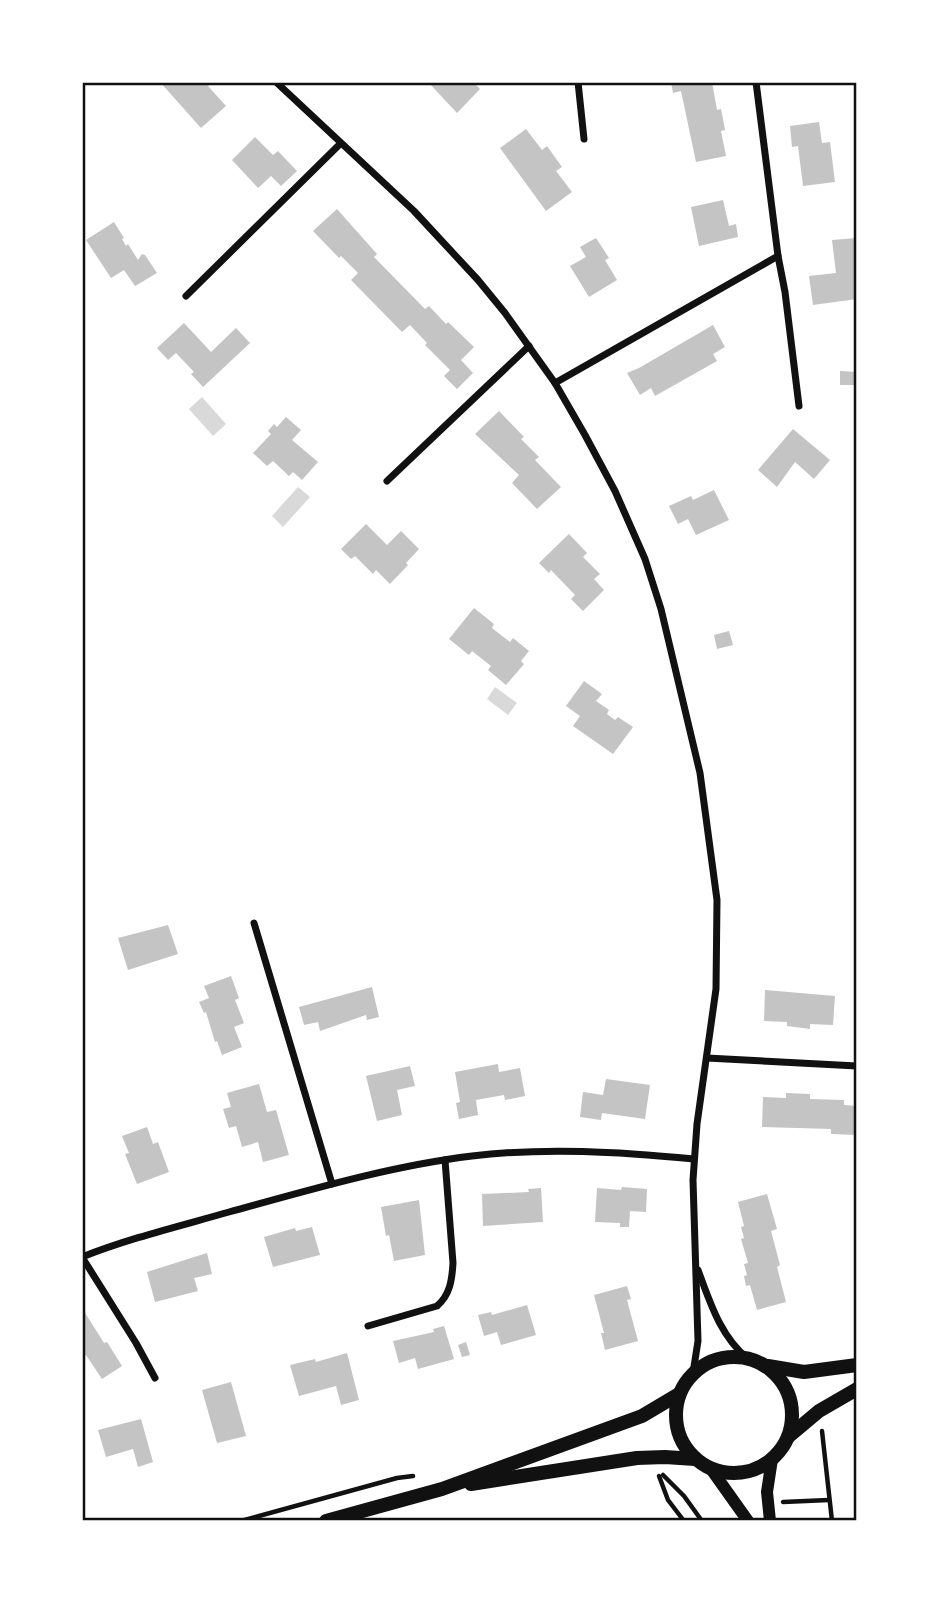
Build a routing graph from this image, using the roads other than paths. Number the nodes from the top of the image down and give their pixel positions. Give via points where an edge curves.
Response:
1 (276, 82) edge
2 (578, 82) edge
3 (756, 82) edge
4 (584, 139) dead end
5 (340, 144) junction
6 (778, 256) junction
7 (186, 296) dead end
8 (528, 345) junction
9 (555, 383) junction
10 (799, 406) dead end
11 (387, 481) dead end
12 (254, 923) dead end
13 (708, 1058) junction
14 (857, 1066) edge
15 (694, 1159) junction
16 (445, 1160) junction
17 (332, 1184) junction
18 (695, 1262) junction
19 (368, 1326) dead end
20 (755, 1361) junction
21 (857, 1365) edge
22 (693, 1373) junction
23 (155, 1378) dead end
24 (857, 1389) edge
25 (679, 1394) junction
26 (787, 1438) junction
27 (695, 1459) junction
28 (772, 1459) junction
29 (711, 1469) junction
30 (442, 1489) junction
31 (327, 1521) edge
32 (748, 1521) edge
33 (770, 1521) edge

1 - 5 street
2 - 4 street
3 - 6 street
5 - 7 street
5 - 8 street via 451,250
6 - 9 street
6 - 10 street
8 - 9 street
8 - 11 street
9 - 13 street via 615,491 645,559 690,726 717,900 717,969
12 - 17 street
13 - 14 street
13 - 15 street
15 - 16 street via 570,1152
15 - 18 street
16 - 17 street
16 - 19 street via 453,1263 449,1291 437,1306
17 - 23 street via 82,1256
18 - 20 street via 724,1332
18 - 22 street via 698,1341
20 - 21 main road via 804,1373
20 - 22 main road via 718,1359
20 - 26 main road via 779,1377 789,1396 792,1418
22 - 25 main road
24 - 26 main road via 819,1411
25 - 27 main road via 676,1425
25 - 30 main road via 642,1416
26 - 28 main road
27 - 29 main road
27 - 30 main road via 637,1458
28 - 29 main road via 743,1473
28 - 33 street via 767,1502
29 - 32 street
30 - 31 main road

